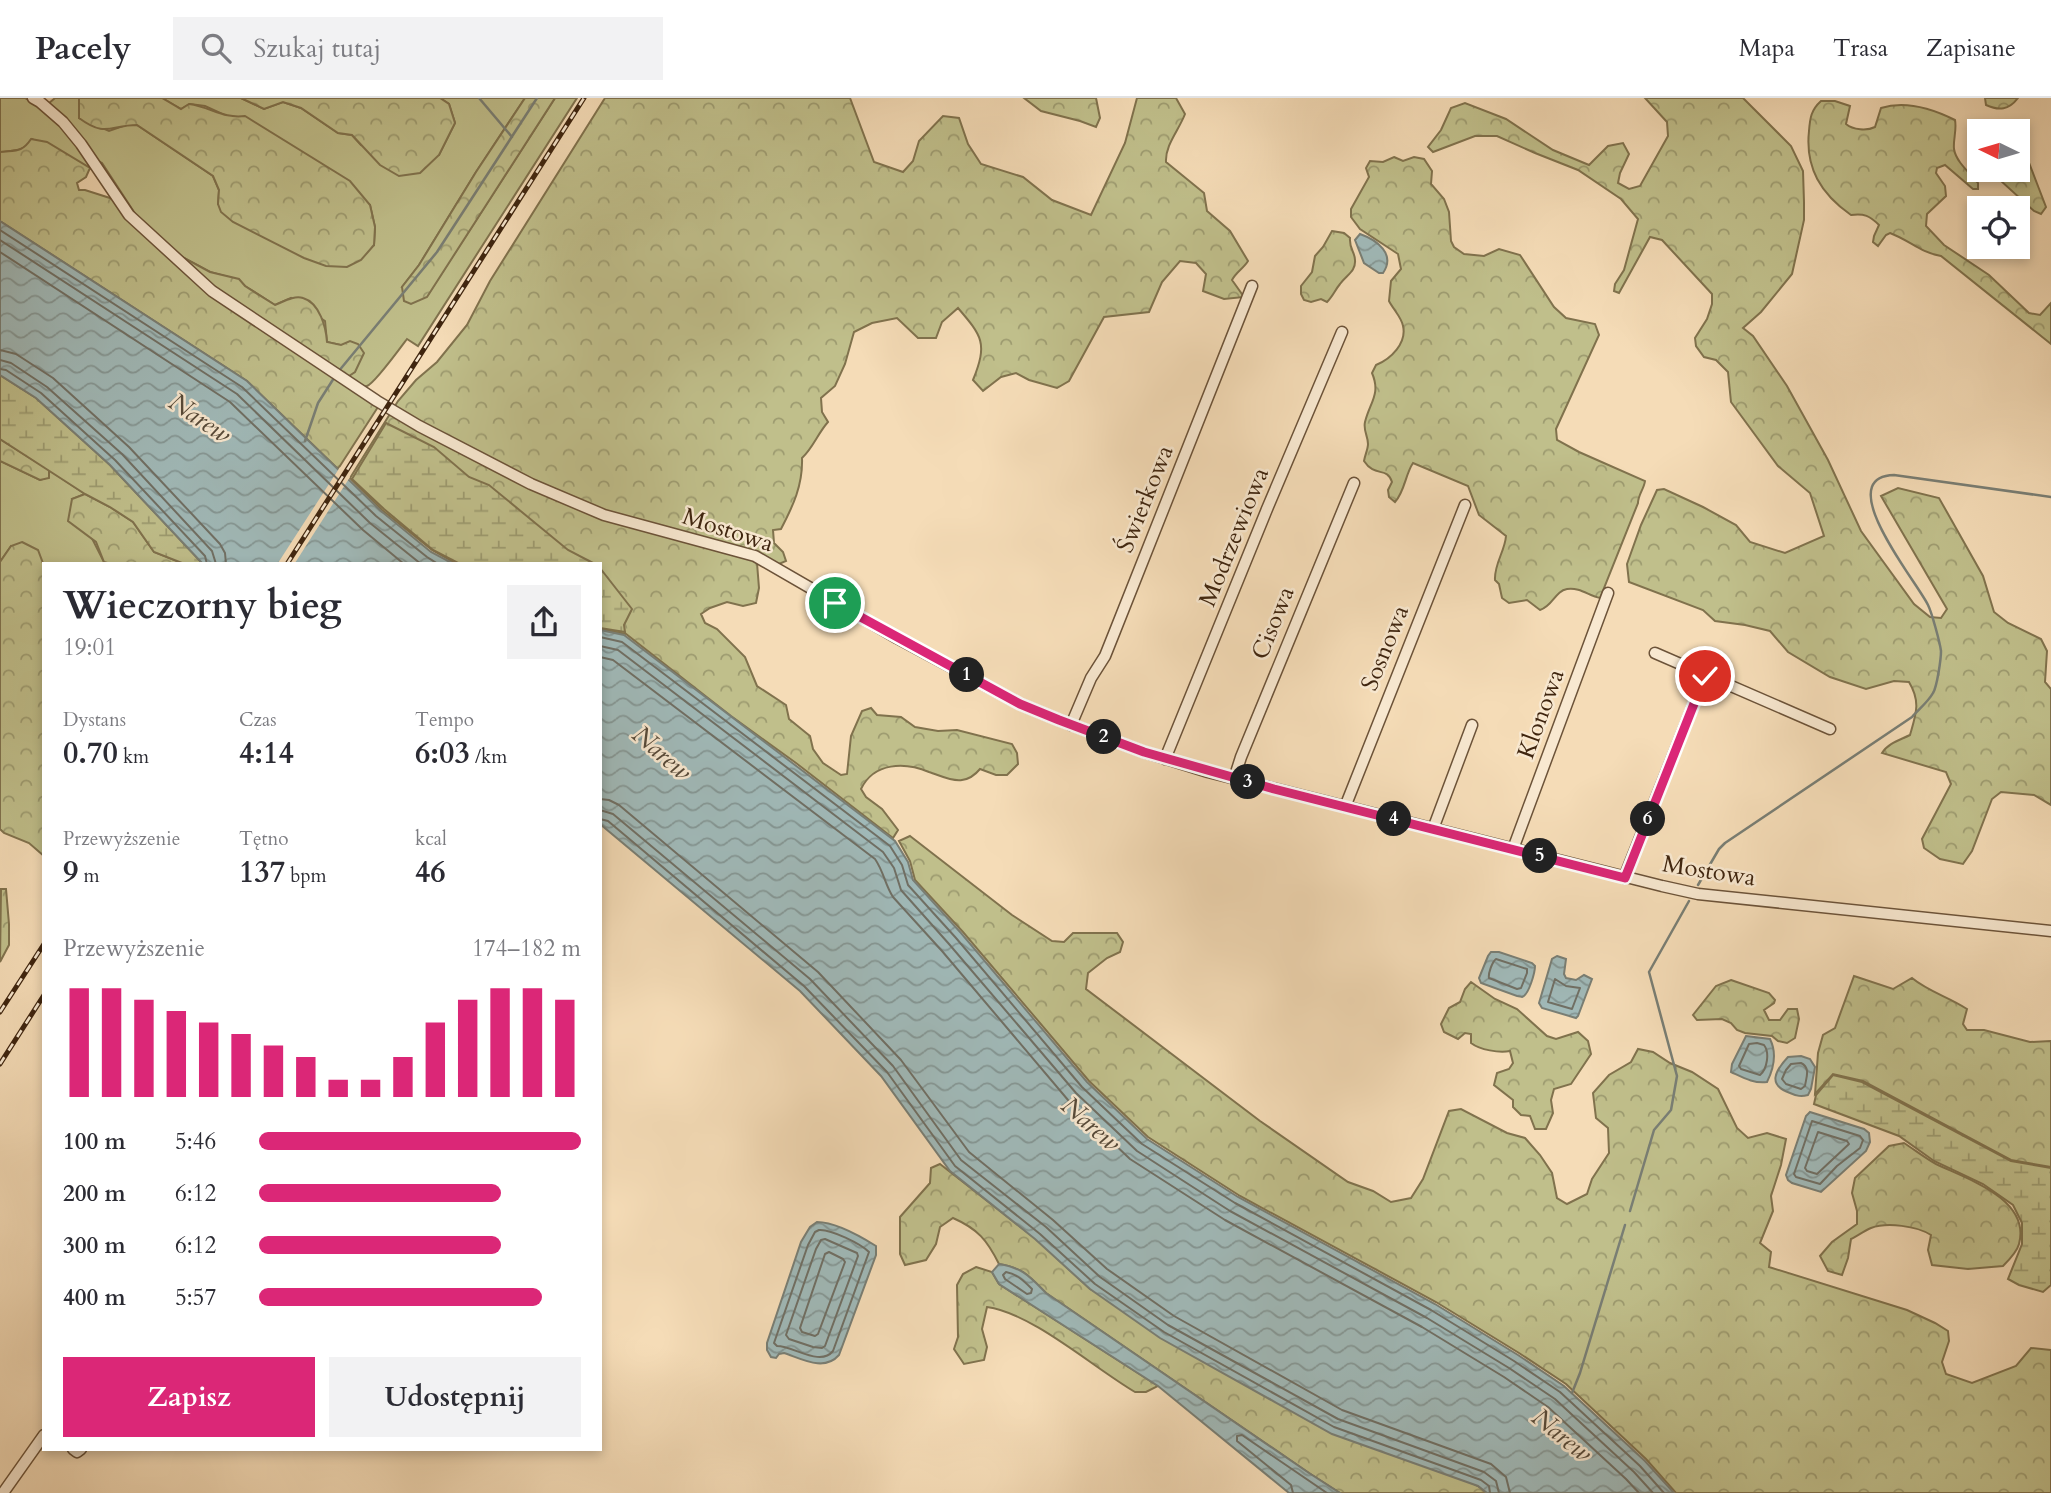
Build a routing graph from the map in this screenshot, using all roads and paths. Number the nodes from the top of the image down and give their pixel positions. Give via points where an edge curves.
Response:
1 (37, 100) edge
2 (1252, 286) dead end
3 (1342, 332) dead end
4 (1354, 483) dead end
5 (1465, 505) dead end
6 (1608, 593) dead end
7 (1655, 653) dead end
8 (1705, 676) junction
9 (1472, 724) dead end
10 (1071, 725) junction
11 (1830, 729) dead end
12 (1166, 759) junction
13 (1234, 779) junction
14 (1345, 807) junction
15 (1433, 828) junction
16 (1513, 849) junction
17 (1625, 878) junction
18 (2051, 931) edge
19 (42, 1438) edge
20 (3, 1493) edge

1 - 10 street, Mostowa via 81,144 129,215 212,291 402,416 580,506 755,556 1020,704
2 - 10 street, Świerkowa via 1105,656
3 - 12 street, Modrzewiowa
4 - 13 street, Cisowa
5 - 14 street, Sosnowa
6 - 16 street, Klonowa
7 - 8 street
8 - 11 street
8 - 17 street
9 - 15 street
10 - 12 street, Mostowa
12 - 13 street, Mostowa
13 - 14 street, Mostowa
14 - 15 street, Mostowa
15 - 16 street, Mostowa
16 - 17 street, Mostowa
17 - 18 street, Mostowa via 1698,894
19 - 20 street

